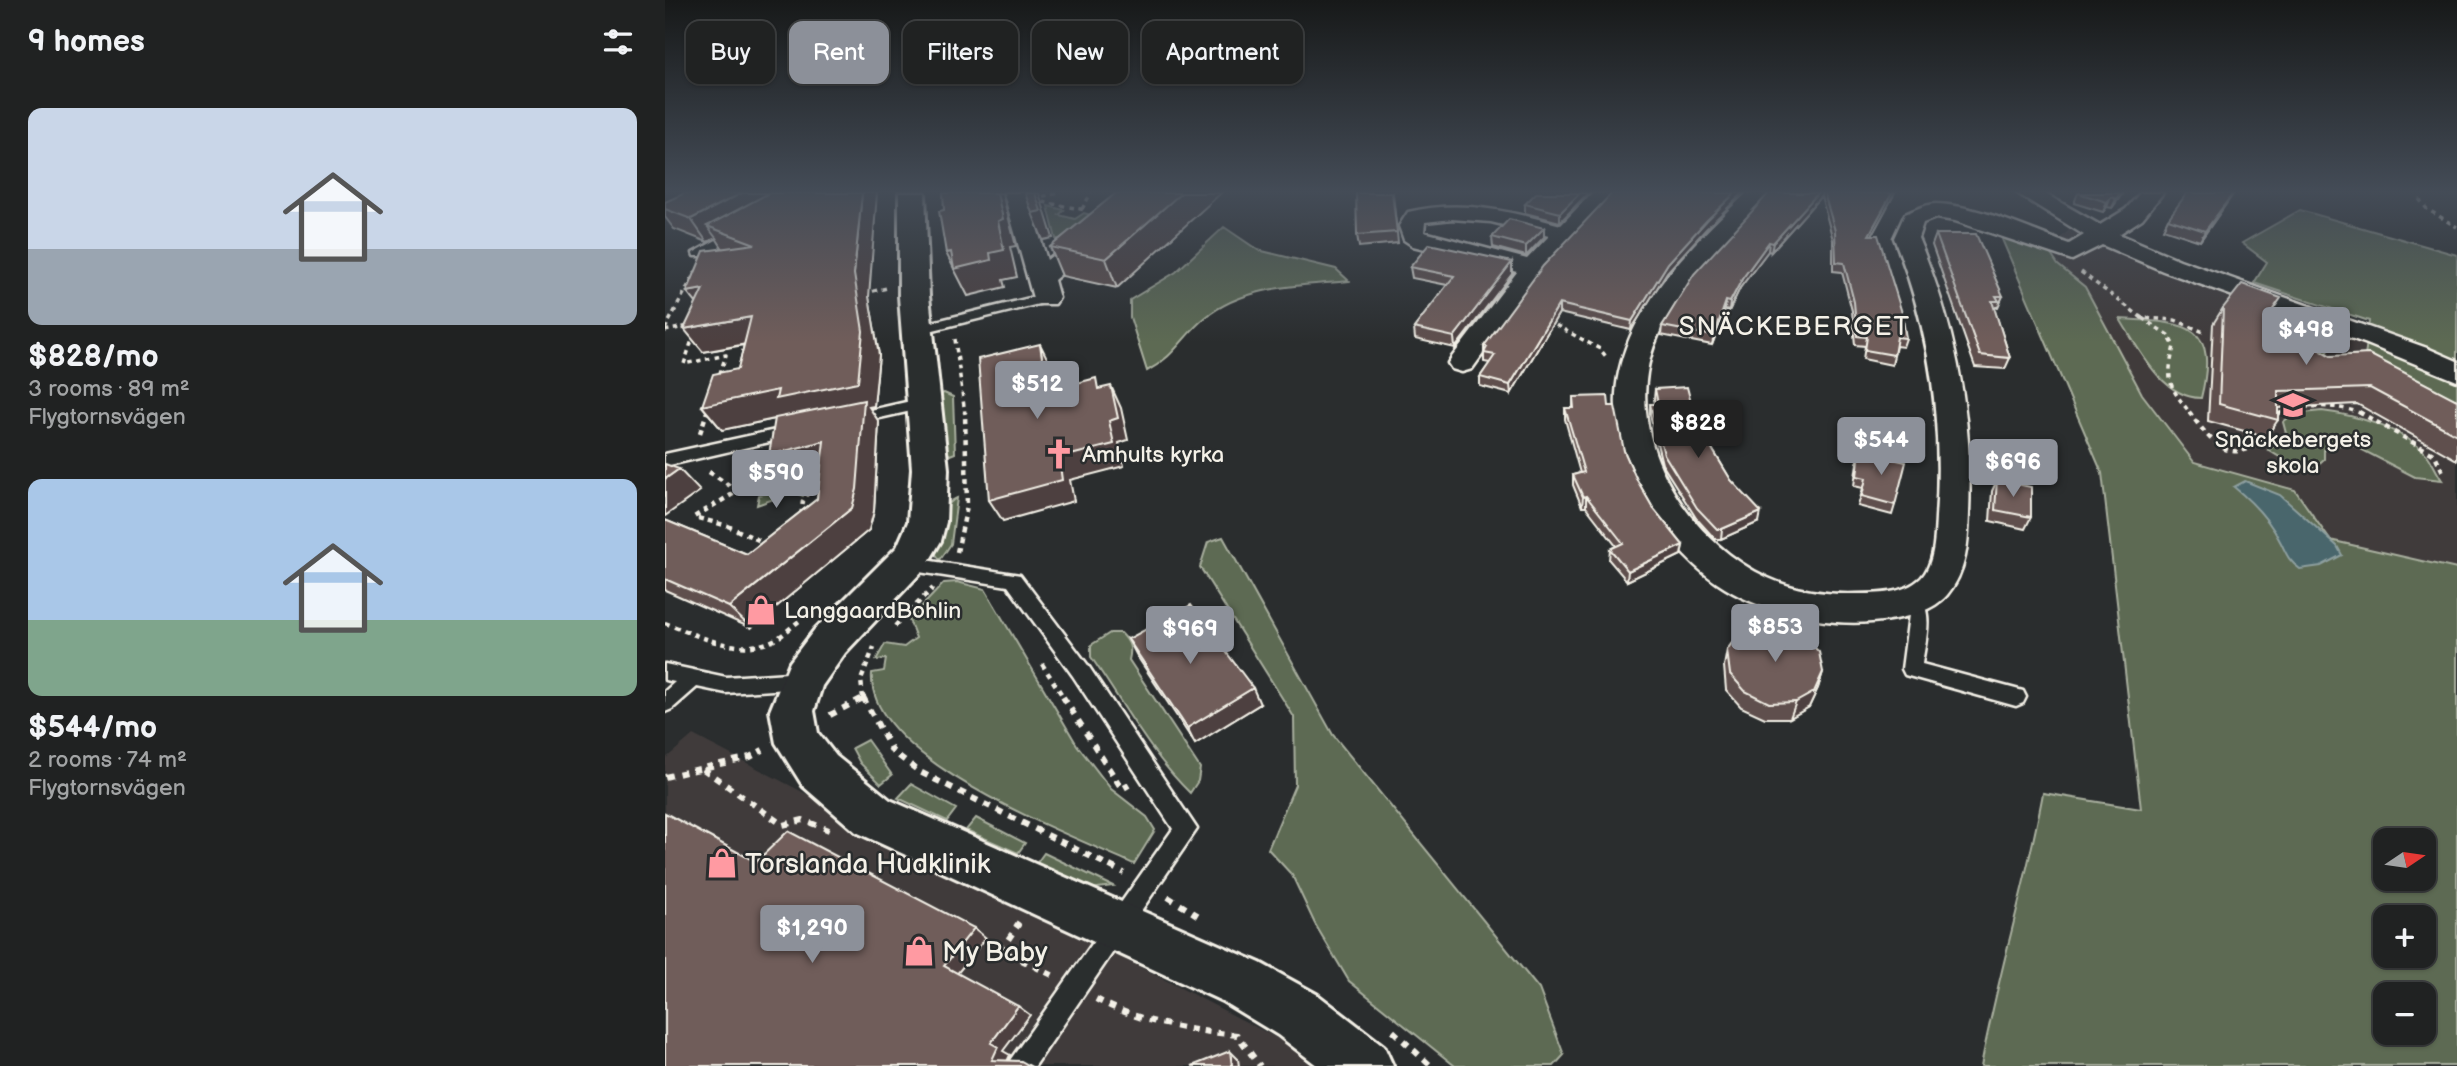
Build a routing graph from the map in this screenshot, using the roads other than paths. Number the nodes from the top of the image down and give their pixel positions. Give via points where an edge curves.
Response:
1 (718, 243) edge
2 (914, 243) edge
3 (1030, 243) edge
4 (1091, 243) edge
5 (1429, 243) edge
6 (1556, 243) edge
7 (1710, 243) edge
8 (1908, 243) edge
9 (2044, 243) edge
10 (2087, 243) edge
11 (2119, 243) edge
12 (704, 250) edge
13 (1532, 268) junction
14 (1044, 288) junction
15 (917, 330) junction
16 (1462, 363) dead end
17 (2457, 372) edge
18 (925, 403) junction
19 (835, 423) edge
20 (809, 428) edge
21 (665, 460) edge
22 (906, 564) junction
23 (1909, 599) junction
24 (665, 673) edge
25 (691, 680) junction
26 (803, 680) junction
27 (2016, 697) dead end
28 (665, 703) edge
29 (1132, 905) junction
30 (1019, 1066) edge
31 (1364, 1066) edge

1 - 12 lane
2 - 15 street
3 - 14 street
4 - 14 street
5 - 13 street
6 - 13 street
7 - 23 street via 1676,287 1644,341 1633,374 1630,401 1639,456 1656,490 1705,554 1754,587 1844,609
8 - 23 street via 1930,298 1945,365 1953,420 1954,496 1946,569 1925,594
9 - 10 street via 2072,253
11 - 17 street via 2372,334
13 - 16 street
14 - 15 lane
15 - 18 street
18 - 19 lane
18 - 22 street via 926,525 923,539
20 - 21 lane
22 - 26 street via 831,628
22 - 29 lane via 1014,580 1149,773 1186,829
23 - 27 lane via 1919,614 1912,669
24 - 25 lane
25 - 26 lane via 726,685
25 - 28 lane
26 - 29 street via 792,713 806,757 873,816
29 - 30 lane
29 - 31 street via 1241,982 1298,1015

